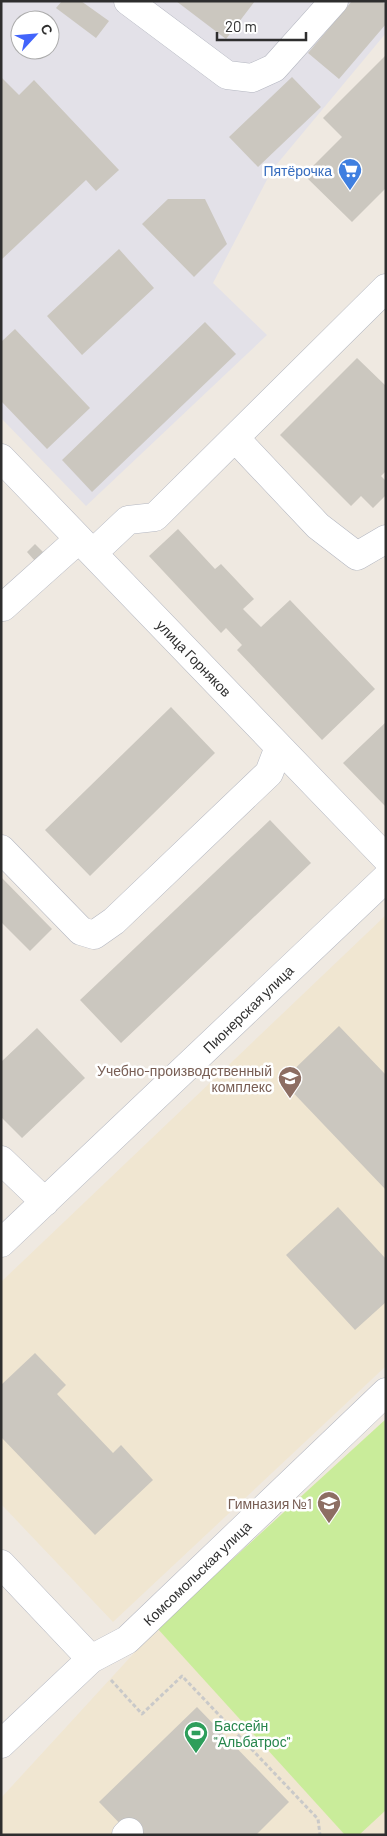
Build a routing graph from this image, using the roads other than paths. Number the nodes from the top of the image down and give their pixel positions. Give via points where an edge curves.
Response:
1 (128, 1) edge
2 (334, 1) edge
3 (386, 288) edge
4 (235, 438) junction
5 (1, 458) edge
6 (386, 539) edge
7 (86, 546) junction
8 (1, 606) edge
9 (279, 747) junction
10 (1, 849) edge
11 (386, 858) edge
12 (386, 878) edge
13 (1, 1160) edge
14 (45, 1202) junction
15 (1, 1243) edge
16 (386, 1392) edge
17 (1, 1564) edge
18 (91, 1660) junction
19 (1, 1744) edge

1 - 2 street via 227,75 252,78 274,68
3 - 4 street
4 - 6 street via 318,526 357,556
4 - 7 street via 156,517 128,520
5 - 7 street, улица Горняков
7 - 8 street
7 - 9 street, улица Горняков
9 - 10 street via 269,774 114,921 94,935 81,931
9 - 11 street, улица Горняков
12 - 14 street, Пионерская улица
13 - 14 street
14 - 15 street, Пионерская улица
16 - 18 street, Комсомольская улица via 127,1640
17 - 18 street
18 - 19 street, Комсомольская улица

